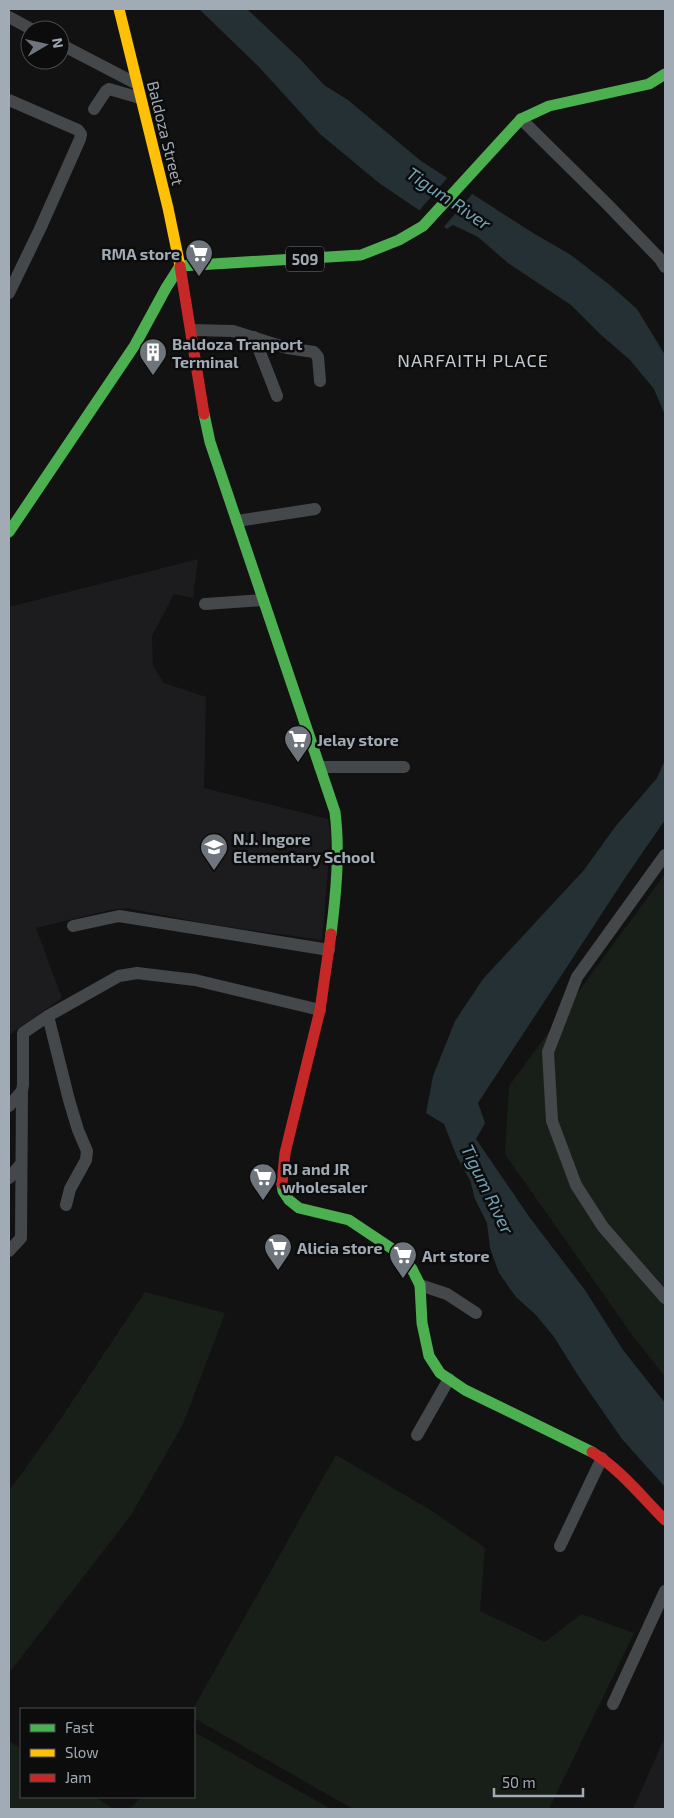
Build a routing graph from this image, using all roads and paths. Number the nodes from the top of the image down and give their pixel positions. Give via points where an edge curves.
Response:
1 (119, 9) edge
2 (70, 49) edge
3 (665, 74) edge
4 (137, 84) junction
5 (140, 98) junction
6 (9, 100) edge
7 (94, 109) dead end
8 (517, 122) junction
9 (180, 266) junction
10 (665, 267) edge
11 (9, 293) edge
12 (158, 302) junction
13 (188, 310) junction
14 (191, 330) junction
15 (254, 337) junction
16 (320, 381) dead end
17 (278, 396) dead end
18 (314, 509) dead end
19 (237, 521) junction
20 (9, 532) edge
21 (263, 600) junction
22 (205, 604) dead end
23 (320, 767) junction
24 (404, 767) dead end
25 (665, 855) edge
26 (72, 926) dead end
27 (329, 950) junction
28 (320, 1010) junction
29 (48, 1016) junction
30 (22, 1091) junction
31 (9, 1106) edge
32 (21, 1164) junction
33 (9, 1178) edge
34 (66, 1205) dead end
35 (9, 1251) edge
36 (420, 1285) junction
37 (665, 1298) edge
38 (476, 1313) dead end
39 (449, 1379) junction
40 (417, 1435) dead end
41 (602, 1458) junction
42 (665, 1520) edge
43 (560, 1546) dead end
44 (665, 1591) edge
45 (613, 1704) dead end

1 - 4 street, Baldoza Street
2 - 4 street
3 - 8 street, 509 via 649,84 549,106
4 - 5 street, Baldoza Street
5 - 7 street via 109,89
5 - 9 street, Baldoza Street
6 - 11 street via 81,134
8 - 9 street, 509 via 423,226 398,240 361,255
8 - 10 street via 607,204
9 - 12 street
9 - 13 street, Baldoza Street
12 - 13 street
12 - 20 street via 135,345
13 - 14 street, Baldoza Street
14 - 15 street via 233,331
14 - 19 street, Baldoza Street via 205,422
15 - 16 street via 287,348 314,352 318,357
15 - 17 street
18 - 19 street
19 - 21 street, Baldoza Street
21 - 22 street
21 - 23 street, Baldoza Street
23 - 24 street
23 - 27 street, Baldoza Street via 335,812 338,836
25 - 37 street via 577,977 548,1052 552,1120 576,1185 603,1226
26 - 27 street via 119,916
27 - 28 street, Baldoza Street
28 - 29 street via 195,980 137,973 119,976
28 - 36 street, Baldoza Street via 285,1153 284,1191 299,1208 349,1220 397,1252 412,1269
29 - 30 street via 23,1034
29 - 34 street via 69,1100 87,1151
30 - 31 street
30 - 32 street
32 - 33 street
32 - 35 street via 21,1238
36 - 38 street via 447,1294
36 - 39 street via 422,1323 429,1356
39 - 40 street
39 - 41 street
41 - 42 street
41 - 43 street
44 - 45 street

